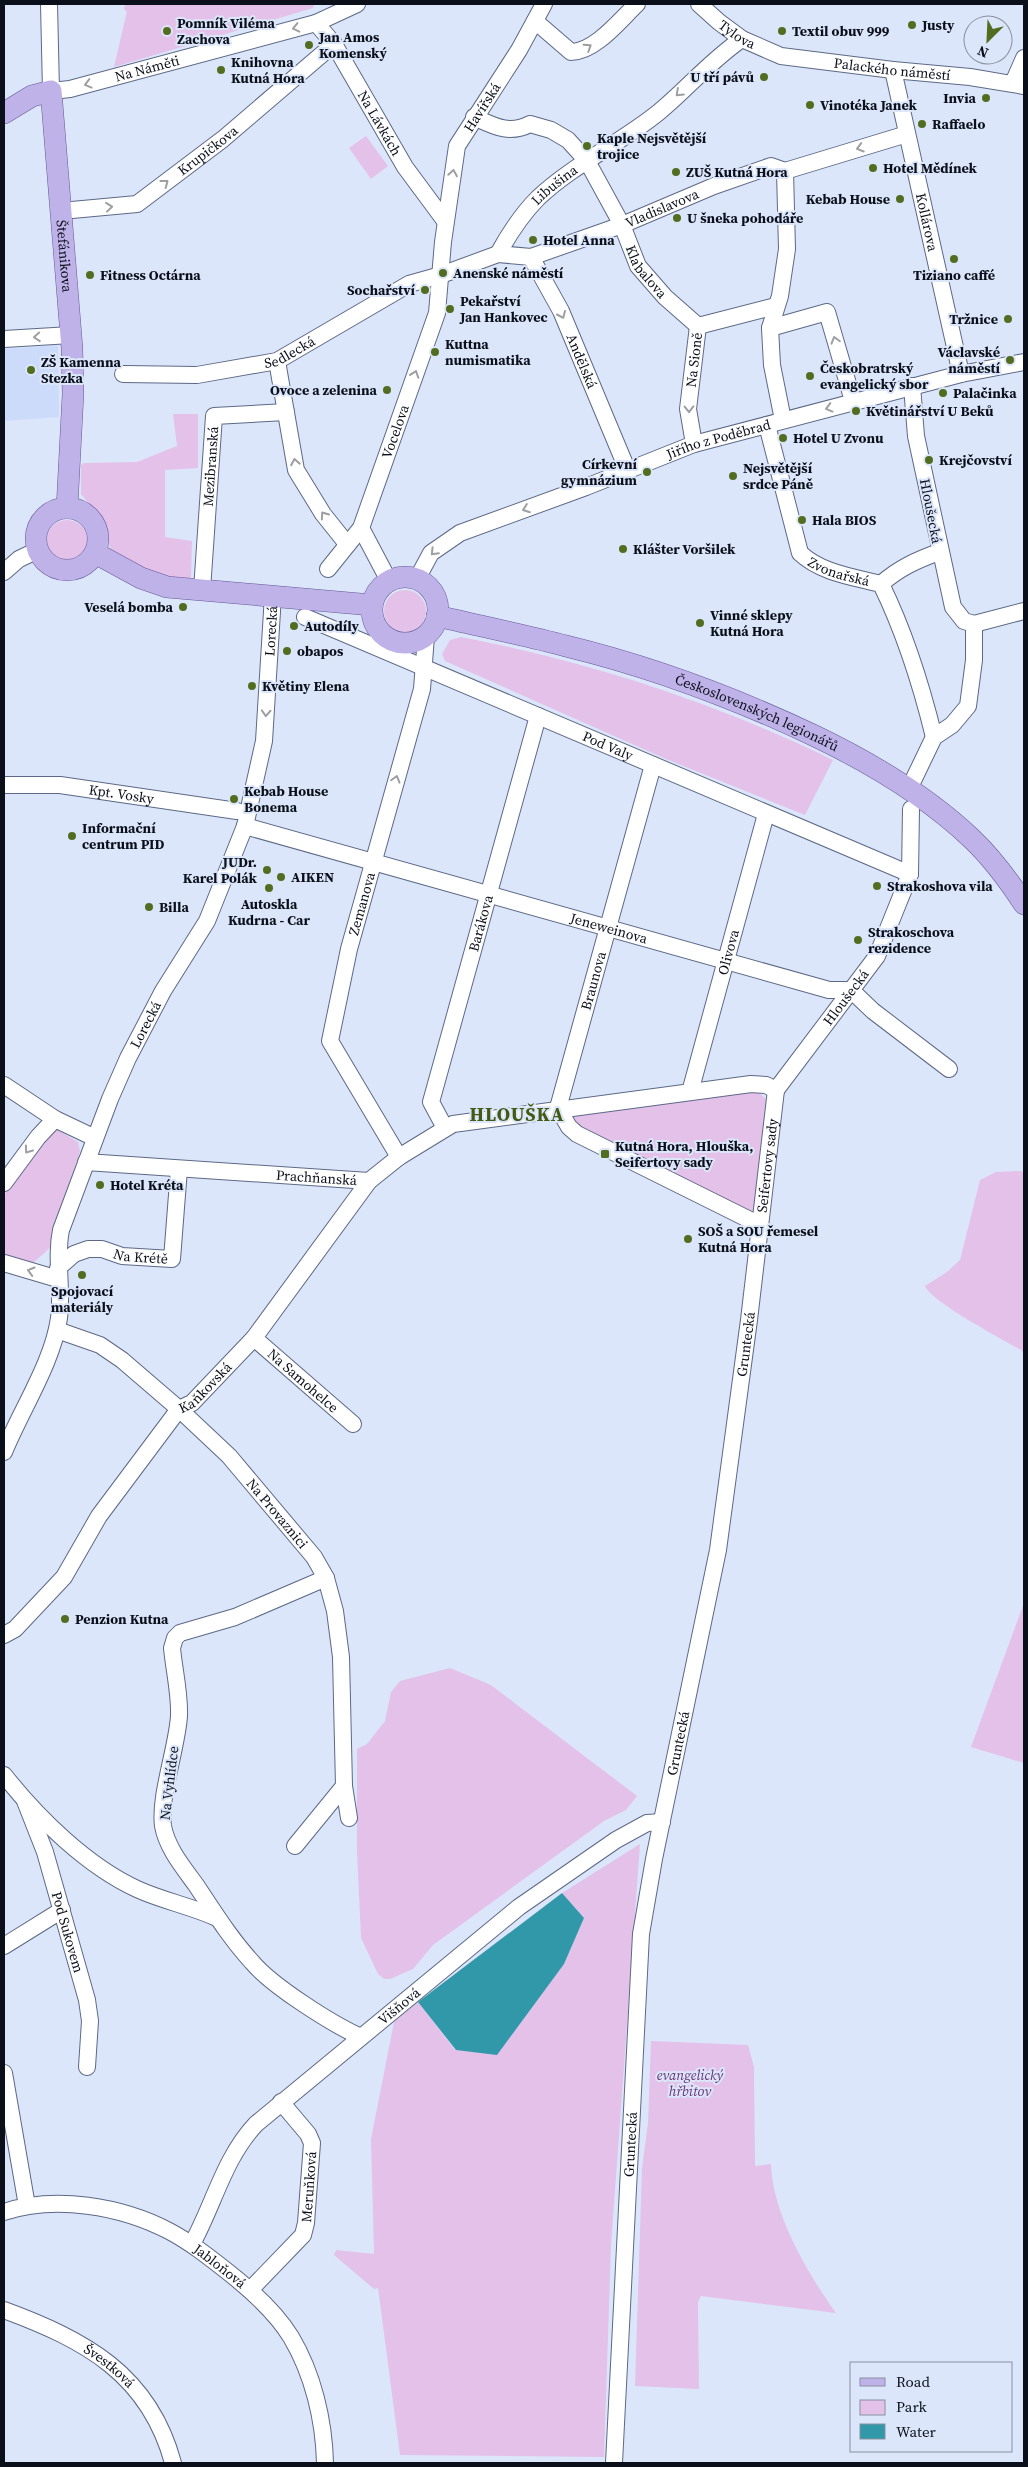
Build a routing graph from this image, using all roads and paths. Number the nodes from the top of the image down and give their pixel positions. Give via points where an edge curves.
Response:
1 (49, 4) edge
2 (357, 4) edge
3 (544, 4) edge
4 (636, 4) edge
5 (699, 4) edge
6 (535, 21) junction
7 (316, 23) junction
8 (742, 39) junction
9 (334, 44) junction
10 (781, 56) joint
11 (1024, 58) edge
12 (893, 70) junction
13 (1014, 83) edge
14 (51, 92) junction
15 (4, 113) edge
16 (474, 117) junction
17 (907, 134) junction
18 (587, 161) junction
19 (785, 171) junction
20 (61, 212) junction
21 (445, 221) junction
22 (622, 225) junction
23 (498, 254) junction
24 (531, 257) junction
25 (441, 275) junction
26 (776, 306) junction
27 (698, 326) junction
28 (770, 328) junction
29 (71, 334) junction
30 (4, 339) edge
31 (277, 361) junction
32 (1024, 362) edge
33 (123, 374) dead end
34 (961, 374) junction
35 (912, 386) junction
36 (853, 402) junction
37 (286, 412) junction
38 (783, 420) junction
39 (766, 425) junction
40 (694, 444) junction
41 (627, 469) junction
42 (67, 508) junction
43 (361, 528) junction
44 (346, 544) junction
45 (38, 550) junction
46 (939, 552) junction
47 (95, 553) junction
48 (328, 569) dead end
49 (4, 572) edge
50 (417, 579) junction
51 (389, 581) junction
52 (881, 584) junction
53 (202, 590) junction
54 (273, 595) junction
55 (372, 605) junction
56 (1024, 611) edge
57 (437, 616) junction
58 (305, 617) dead end
59 (974, 624) junction
60 (426, 636) junction
61 (424, 668) junction
62 (538, 716) junction
63 (934, 737) junction
64 (653, 765) junction
65 (4, 785) edge
66 (910, 799) junction
67 (237, 811) dead end
68 (766, 814) junction
69 (245, 826) junction
70 (372, 863) junction
71 (910, 874) junction
72 (489, 895) junction
73 (1024, 904) edge
74 (607, 928) junction
75 (725, 960) junction
76 (851, 990) junction
77 (950, 1069) dead end
78 (4, 1085) edge
79 (776, 1090) junction
80 (690, 1092) junction
81 (558, 1108) junction
82 (55, 1119) junction
83 (445, 1128) junction
84 (95, 1138) junction
85 (399, 1157) junction
86 (86, 1162) junction
87 (179, 1169) junction
88 (369, 1181) junction
89 (4, 1184) edge
90 (760, 1225) junction
91 (4, 1263) edge
92 (58, 1273) junction
93 (57, 1330) junction
94 (254, 1338) junction
95 (179, 1409) junction
96 (353, 1424) dead end
97 (4, 1452) edge
98 (326, 1578) junction
99 (4, 1635) edge
100 (4, 1775) edge
101 (344, 1786) junction
102 (25, 1801) junction
103 (349, 1818) dead end
104 (662, 1822) junction
105 (296, 1846) dead end
106 (193, 1881) junction
107 (177, 1902) junction
108 (62, 1910) junction
109 (217, 1918) junction
110 (4, 1946) edge
111 (361, 2037) junction
112 (88, 2067) dead end
113 (4, 2073) edge
114 (281, 2102) junction
115 (27, 2206) junction
116 (4, 2212) edge
117 (192, 2244) junction
118 (250, 2290) junction
119 (4, 2310) edge
120 (172, 2463) edge
121 (325, 2463) edge
122 (614, 2463) edge

1 - 14 street, Štefánikova
2 - 7 street, Na Náměti
3 - 6 street, Havířská
6 -> 4 street via 571,52 580,52 590,48
5 - 8 street, Tylova
6 - 16 street, Havířská
7 - 9 street, Na Lávkách
7 -> 14 street, Na Náměti
8 - 10 street, Tylova
8 -> 18 street, Libušina via 723,52 658,112
20 -> 9 street, Krupičkova via 137,204 223,139
9 - 21 street, Na Lávkách via 405,167
10 - 12 street, Palackého náměstí
11 - 13 street
12 - 13 street, Palackého náměstí
12 - 17 street, Kollárova
14 - 15 main road via 32,96
14 - 20 main road, Štefánikova
16 - 18 street, Klabalova via 507,131 530,124 551,130 568,140
21 -> 16 street, Havířská via 457,146
17 -> 19 street, Vladislavova
17 - 34 street, Kollárova
18 - 22 street, Klabalova
18 - 23 street, Libušina via 538,199 513,229
19 - 22 street, Vladislavova via 771,166
19 - 26 street via 787,249
20 - 29 main road, Štefánikova
21 - 25 street
22 - 24 street, Vladislavova
22 - 27 street, Klabalova via 638,266 665,297
23 - 24 street
23 - 25 street
24 -> 41 street, Andělská via 561,311
25 - 31 street, Sedlecká via 408,284
43 -> 25 street, Vocelova via 437,313
26 - 27 street, Na Sioně
26 - 28 street
27 -> 40 street, Na Sioně via 688,409
36 -> 28 street via 828,312
28 - 38 street via 772,365
29 -> 30 street
29 - 42 main road, Štefánikova via 73,394
31 - 33 street, Sedlecká via 197,375
31 - 37 street
32 - 34 street
34 - 35 street, Jiřího z Poděbrad
35 - 36 street, Jiřího z Poděbrad
35 - 46 street, Hloušecká via 916,436
36 -> 38 street, Jiřího z Poděbrad
44 -> 37 street via 296,470
37 - 53 street, Mezibranská via 214,416
38 - 39 street, Jiřího z Poděbrad
39 - 40 street, Jiřího z Poděbrad
39 - 52 street, Zvonařská via 800,553 825,568
40 - 41 street, Jiřího z Poděbrad
41 -> 50 street, Jiřího z Poděbrad via 451,537 431,553
42 - 45 main road via 44,518 36,534
42 - 47 main road via 82,512 94,523 98,539
43 - 44 street
43 - 51 street
44 - 48 street
45 - 47 main road via 49,564 69,570 82,566
45 - 49 street
46 - 52 street via 915,560
46 - 59 street, Hloušecká via 953,608 964,620
47 - 53 main road via 158,585
50 - 51 main road via 408,577
50 - 57 main road via 434,594
51 - 55 main road via 378,591
52 - 63 street, Zvonařská via 920,680
53 - 54 main road
54 - 55 main road
54 -> 69 street, Lorecká via 264,741
55 - 60 main road via 375,624 388,638 408,643
56 - 59 street
57 - 60 main road
57 - 66 main road, Československých legionářů via 597,654 719,694 839,748
58 - 61 street, Pod Valy
59 - 63 street, Hloušecká via 974,660 968,706 952,725
60 - 61 street, Zemanova
61 - 62 street, Pod Valy
70 -> 61 street, Zemanova via 422,689
62 - 64 street, Pod Valy
62 - 72 street, Barákova
63 - 66 street, Hloušecká
64 - 68 street, Pod Valy
64 - 74 street, Braunova
65 - 67 street, Kpt. Vosky via 60,785
66 - 71 street, Hloušecká
66 - 73 main road, Československých legionářů via 972,839
68 - 71 street, Pod Valy
68 - 75 street, Olivova
69 - 70 street, Jeneweinova
69 - 84 street, Lorecká via 207,921 163,991 128,1058
70 - 72 street, Jeneweinova
70 - 85 street, Zemanova via 340,986 330,1041
71 - 76 street, Hloušecká via 877,956
72 - 74 street, Jeneweinova
72 - 83 street, Barákova via 431,1102
74 - 75 street, Jeneweinova
74 - 81 street, Braunova
75 - 76 street, Jeneweinova via 829,990
75 - 80 street, Olivova
76 - 77 street via 873,1011
76 - 79 street, Hloušecká
78 - 82 street
79 - 80 street via 766,1085 751,1084
79 - 90 street, Seifertovy sady
80 - 81 street
81 - 83 street, Prachňanská via 453,1124
81 - 90 street, Seifertovy sady via 577,1134
82 - 84 street
82 -> 89 street
83 - 85 street, Prachňanská
84 - 86 street, Lorecká
85 - 88 street, Prachňanská
86 - 87 street, Prachňanská
86 - 92 street, Lorecká via 60,1230
87 - 88 street, Prachňanská
87 - 92 street, Na Krétě via 172,1259 122,1256 102,1248 88,1249 74,1254
88 - 94 street, Kaňkovská
90 - 104 street, Gruntecká via 718,1550
92 -> 91 street
92 - 93 street, Lorecká
93 - 95 street, Na Provaznici via 100,1345
93 - 97 street, Lorecká
94 - 95 street, Kaňkovská via 192,1403
94 - 96 street, Na Samohelce
95 - 98 street, Na Provaznici via 229,1456 314,1557
95 - 99 street, Kaňkovská via 99,1516 64,1577 15,1629
98 - 101 street, Na Provaznici via 341,1657
98 - 106 street, Na Vyhlídce via 235,1617 180,1633 172,1642 179,1716 163,1825 170,1845
100 - 102 street, Pod Sukovem
101 - 103 street, Na Provaznici
101 - 105 street
102 - 107 street, Pod Sukovem via 89,1860 112,1876 139,1890
102 - 108 street, Pod Sukovem via 45,1852
104 - 111 street, Višňová via 647,1823 579,1864 519,1907
104 - 122 street, Gruntecká via 642,1934
106 - 107 street
106 - 109 street, Na Vyhlídce
107 - 109 street, Pod Sukovem
108 - 110 street
108 - 112 street, Pod Sukovem via 87,2000 90,2021
109 - 111 street, Na Vyhlídce via 253,1964 272,1980
111 - 114 street, Višňová
113 - 115 street
114 - 117 street, Višňová via 256,2124 239,2145
114 - 118 street, Meruňková via 312,2142 305,2227 298,2242
115 - 116 street, Jabloňová
115 - 117 street, Jabloňová via 59,2204 109,2210 153,2224
117 - 118 street, Jabloňová
118 - 121 street, Jabloňová via 291,2337 309,2376 320,2414
119 - 120 street, Švestková via 80,2344 103,2358 127,2379 153,2411

